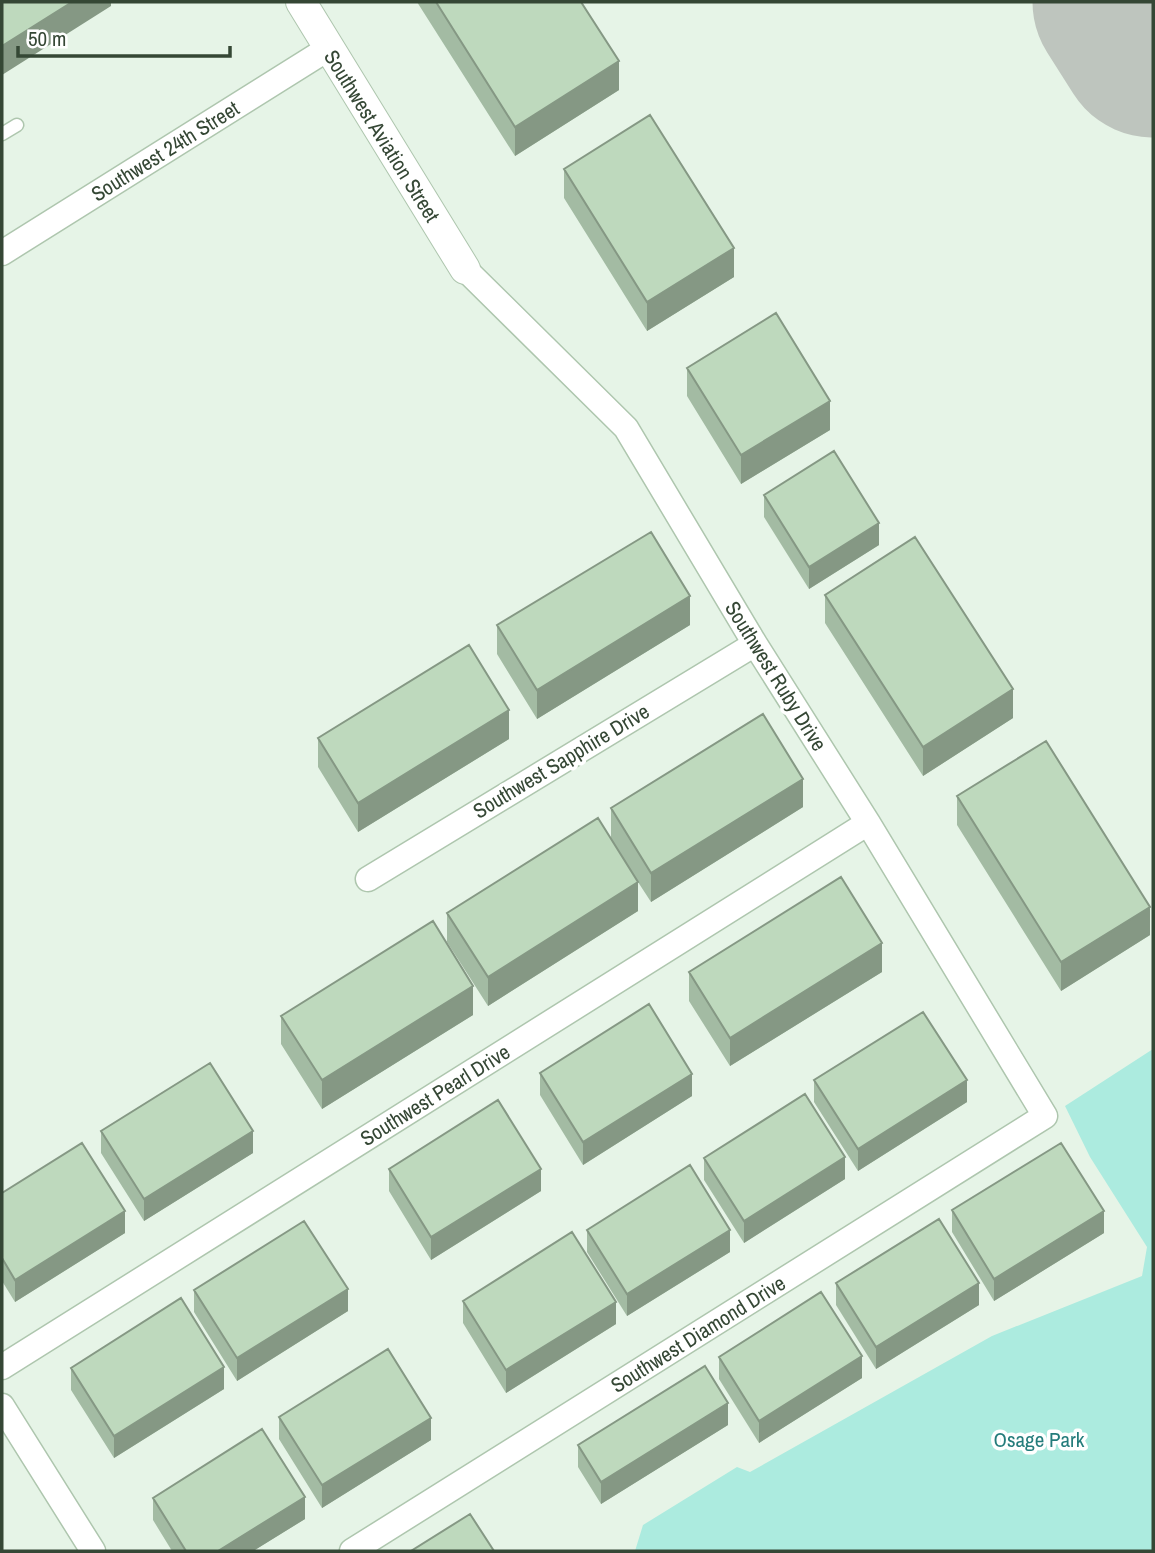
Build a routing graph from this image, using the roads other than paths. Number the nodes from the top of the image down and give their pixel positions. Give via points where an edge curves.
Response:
1 (301, 2) edge
2 (329, 48) junction
3 (17, 125) dead end
4 (2, 134) edge
5 (2, 253) edge
6 (465, 269) joint
7 (755, 644) junction
8 (868, 823) junction
9 (368, 878) dead end
10 (1045, 1116) joint
11 (2, 1367) edge
12 (2, 1406) edge
13 (93, 1551) edge
14 (352, 1551) edge

1 - 2 street, Southwest Aviation Street
2 - 5 street, Southwest 24th Street
2 - 6 street, Southwest Aviation Street
3 - 4 lane
6 - 7 street, Southwest Ruby Drive via 626,428
7 - 8 street, Southwest Ruby Drive
7 - 9 street, Southwest Sapphire Drive
8 - 10 street, Southwest Ruby Drive
8 - 11 street, Southwest Pearl Drive
10 - 14 street, Southwest Diamond Drive
12 - 13 street

